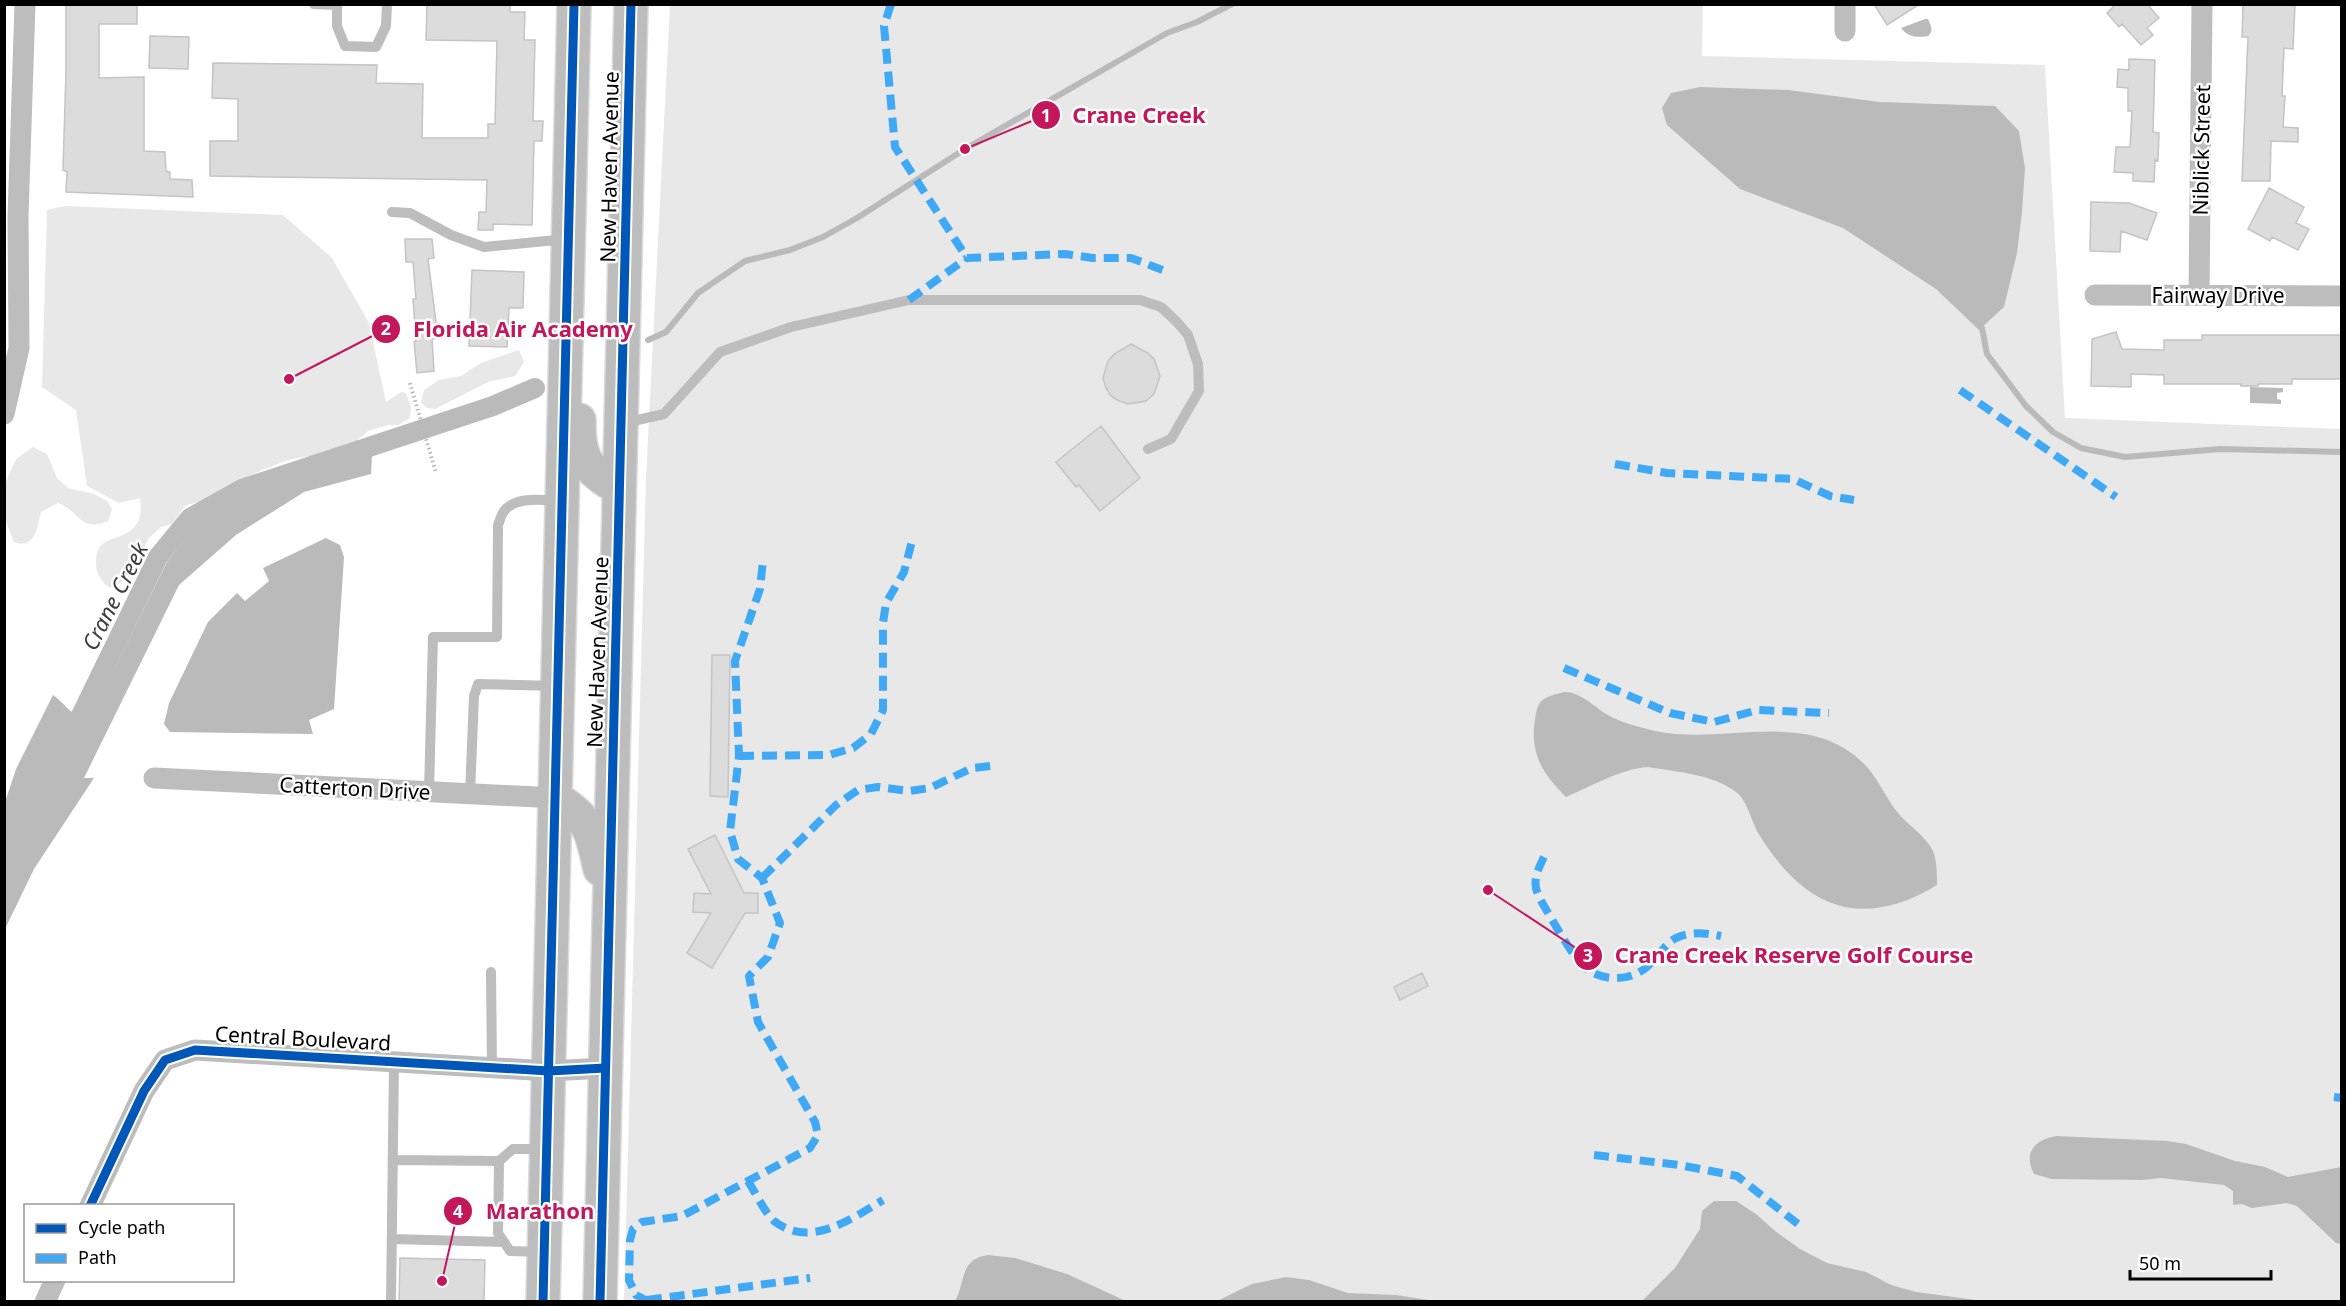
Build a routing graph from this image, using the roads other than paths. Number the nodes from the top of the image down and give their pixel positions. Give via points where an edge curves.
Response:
1 (25, 4) edge
2 (314, 4) edge
3 (387, 4) edge
4 (574, 4) edge
5 (614, 4) edge
6 (631, 4) edge
7 (1845, 4) edge
8 (2202, 4) edge
9 (337, 5) edge
10 (1845, 31) dead end
11 (630, 40) junction
12 (570, 203) junction
13 (392, 212) dead end
14 (11, 216) edge
15 (569, 239) junction
16 (2095, 295) dead end
17 (2199, 295) junction
18 (2342, 297) edge
19 (4, 414) edge
20 (621, 424) junction
21 (1148, 449) dead end
22 (620, 489) junction
23 (563, 501) junction
24 (559, 686) junction
25 (154, 778) dead end
26 (429, 792) junction
27 (470, 794) junction
28 (556, 798) junction
29 (608, 903) junction
30 (492, 972) dead end
31 (394, 1062) junction
32 (492, 1067) junction
33 (605, 1068) junction
34 (549, 1071) junction
35 (547, 1149) junction
36 (393, 1160) junction
37 (499, 1161) junction
38 (91, 1204) edge
39 (392, 1239) junction
40 (504, 1242) junction
41 (544, 1252) junction
42 (55, 1282) edge
43 (45, 1302) edge
44 (391, 1302) edge
45 (543, 1302) edge
46 (600, 1302) edge

1 - 14 street
2 - 9 lane
3 - 9 lane via 386,26 376,47 345,46 337,26
4 - 12 main road, New Haven Avenue
5 - 11 main road
6 - 11 main road, New Haven Avenue
7 - 10 street
8 - 17 street, Niblick Street
11 - 20 main road, New Haven Avenue
12 - 15 main road, New Haven Avenue
12 - 22 main road via 584,273 580,446 598,477
13 - 15 lane via 410,213 484,247
14 - 19 street via 19,348
15 - 23 main road, New Haven Avenue
16 - 17 street, Fairway Drive
17 - 18 street, Fairway Drive
20 - 21 lane via 664,414 720,352 791,327 909,300 1140,300 1161,307 1177,322 1188,336 1198,364 1199,392 1171,439
20 - 22 main road, New Haven Avenue
22 - 29 main road, New Haven Avenue
23 - 24 main road, New Haven Avenue
23 - 26 lane via 530,500 514,504 504,512 498,525 497,637 433,637
24 - 27 lane via 478,684 474,696
24 - 28 main road, New Haven Avenue
25 - 26 street, Catterton Drive
26 - 27 street, Catterton Drive
27 - 28 street, Catterton Drive
28 - 29 main road via 577,812 591,831
28 - 34 main road, New Haven Avenue
29 - 33 main road, New Haven Avenue
30 - 32 lane
31 - 32 street, Central Boulevard
31 - 36 lane
31 - 38 street, Central Boulevard via 195,1050 165,1060 144,1091
32 - 34 street, Central Boulevard
33 - 34 street, Central Boulevard
33 - 46 main road, New Haven Avenue
34 - 35 main road, New Haven Avenue
35 - 37 lane via 513,1149
35 - 41 main road, New Haven Avenue
36 - 37 lane
36 - 39 lane
37 - 40 lane via 498,1233
39 - 40 lane
39 - 44 lane
40 - 41 lane via 510,1251
41 - 45 main road, New Haven Avenue
42 - 43 street

